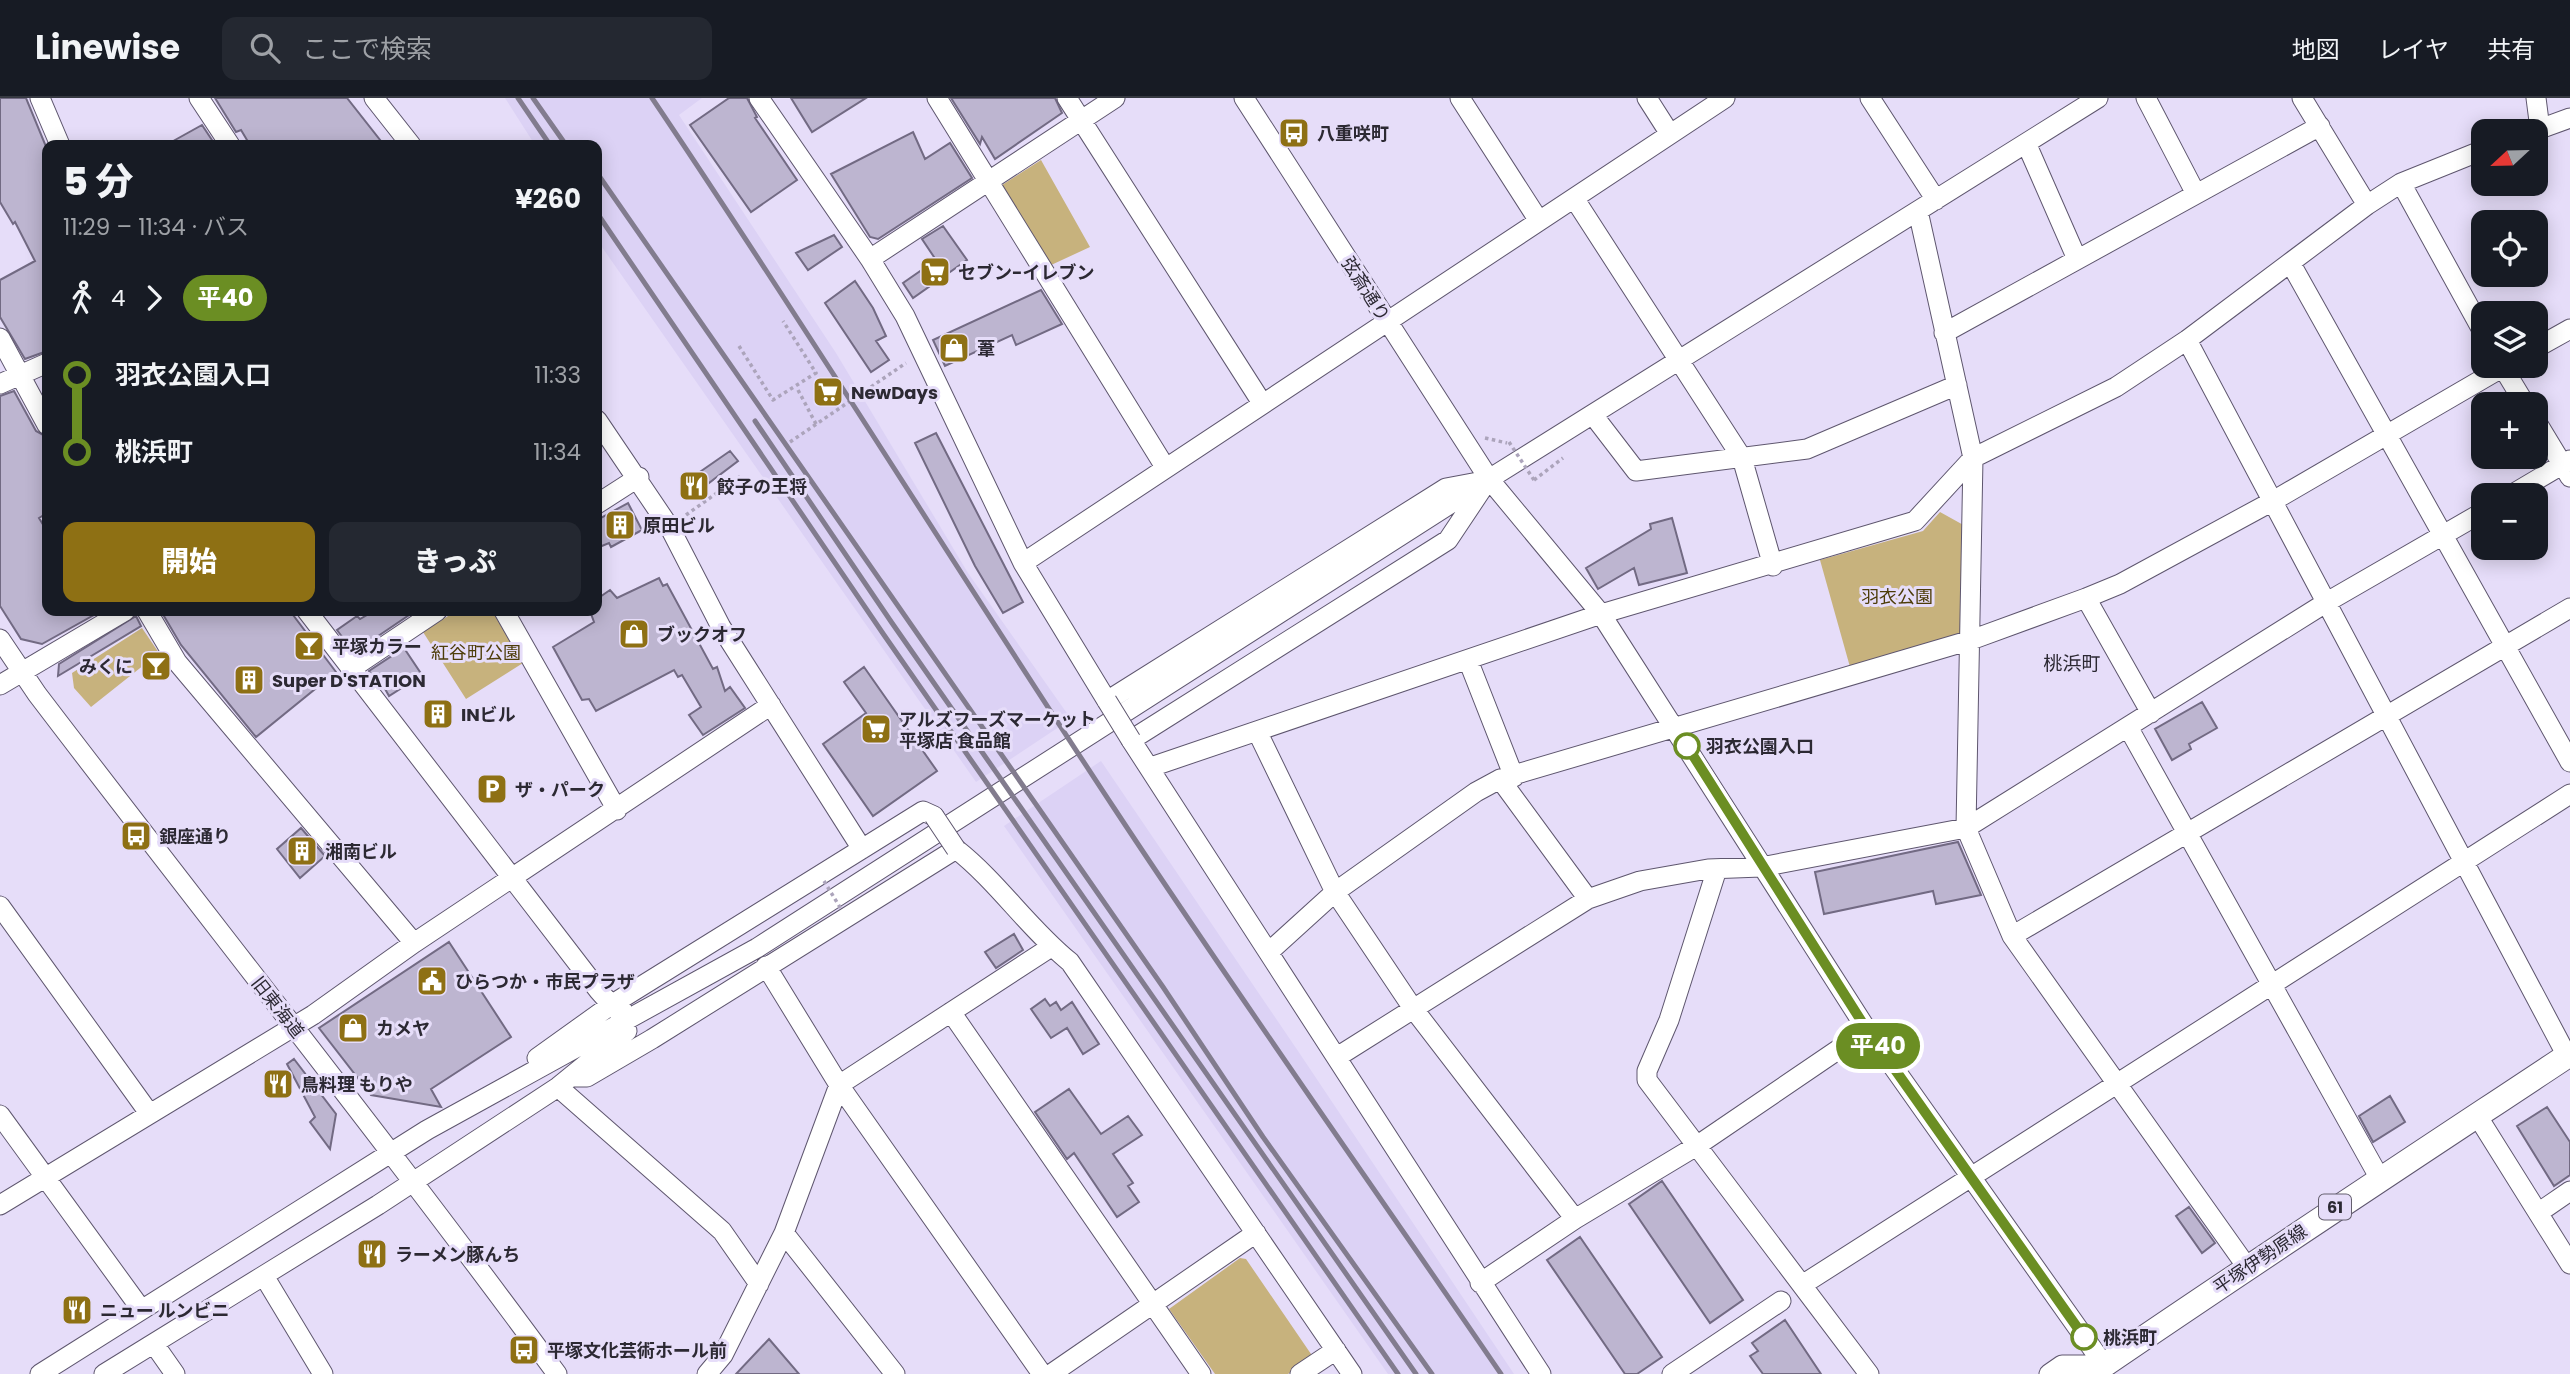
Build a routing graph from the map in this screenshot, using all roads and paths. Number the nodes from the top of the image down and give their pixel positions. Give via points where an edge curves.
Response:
1 (40, 98) edge
2 (199, 98) edge
3 (374, 98) edge
4 (759, 98) edge
5 (937, 98) edge
6 (1067, 98) edge
7 (1115, 98) edge
8 (1244, 98) edge
9 (1460, 98) edge
10 (1647, 98) edge
11 (1725, 98) edge
12 (1870, 98) edge
13 (2098, 98) edge
14 (2146, 98) edge
15 (2302, 98) edge
16 (2536, 98) edge
17 (2570, 118) edge
18 (1080, 119) junction
19 (2537, 119) edge
20 (2320, 126) junction
21 (2548, 126) edge
22 (1671, 134) junction
23 (58, 140) edge
24 (227, 140) edge
25 (407, 140) edge
26 (2027, 145) junction
27 (2471, 155) edge
28 (988, 179) junction
29 (2401, 183) junction
30 (2196, 194) junction
31 (1574, 198) junction
32 (1936, 200) junction
33 (2367, 205) junction
34 (1918, 211) junction
35 (1539, 221) junction
36 (870, 259) junction
37 (2077, 259) junction
38 (2291, 264) junction
39 (2471, 310) edge
40 (1387, 320) junction
41 (783, 321) dead end
42 (2570, 329) edge
43 (1944, 332) junction
44 (0, 338) edge
45 (2187, 340) junction
46 (2548, 341) edge
47 (739, 346) dead end
48 (1680, 361) junction
49 (908, 362) dead end
50 (42, 365) edge
51 (21, 375) junction
52 (2482, 378) edge
53 (0, 384) edge
54 (1957, 385) junction
55 (798, 390) dead end
56 (1262, 403) junction
57 (42, 415) edge
58 (1593, 415) junction
59 (816, 424) dead end
60 (602, 426) edge
61 (2385, 434) junction
62 (2548, 439) edge
63 (1488, 440) dead end
64 (790, 442) dead end
65 (1563, 458) dead end
66 (1742, 458) junction
67 (1973, 458) junction
68 (1165, 467) junction
69 (2567, 467) edge
70 (742, 475) dead end
71 (639, 477) junction
72 (1489, 480) junction
73 (2535, 483) edge
74 (2273, 501) junction
75 (602, 502) edge
76 (686, 514) dead end
77 (2471, 519) edge
78 (2442, 537) junction
79 (1023, 564) junction
80 (1773, 566) junction
81 (2086, 598) junction
82 (2327, 602) junction
83 (2570, 608) edge
84 (1601, 614) junction
85 (116, 616) edge
86 (150, 616) edge
87 (311, 616) edge
88 (430, 616) edge
89 (507, 616) edge
90 (0, 639) edge
91 (1971, 640) junction
92 (2504, 648) junction
93 (1468, 660) junction
94 (352, 668) junction
95 (21, 671) junction
96 (0, 685) edge
97 (1107, 701) junction
98 (771, 705) junction
99 (2151, 713) junction
100 (2388, 716) junction
101 (2128, 727) junction
102 (1675, 728) junction
103 (1257, 731) junction
104 (1131, 740) junction
105 (2570, 762) edge
106 (1151, 767) junction
107 (1507, 778) junction
108 (2570, 794) edge
109 (617, 810) junction
110 (1966, 828) junction
111 (2188, 833) junction
112 (862, 849) junction
113 (956, 849) junction
114 (2463, 860) junction
115 (1761, 867) junction
116 (1717, 869) junction
117 (511, 879) junction
118 (824, 881) dead end
119 (1335, 892) junction
120 (1588, 899) junction
121 (0, 906) edge
122 (841, 909) dead end
123 (2012, 936) junction
124 (414, 943) junction
125 (1051, 947) junction
126 (1270, 951) junction
127 (766, 966) junction
128 (2272, 985) junction
129 (611, 1006) junction
130 (654, 1007) junction
131 (1412, 1007) junction
132 (951, 1012) junction
133 (292, 1027) junction
134 (1867, 1030) junction
135 (2568, 1055) edge
136 (1337, 1057) junction
137 (565, 1082) junction
138 (2116, 1084) junction
139 (839, 1085) junction
140 (467, 1107) junction
141 (149, 1114) junction
142 (0, 1115) edge
143 (2478, 1117) junction
144 (1698, 1145) junction
145 (393, 1153) junction
146 (46, 1177) junction
147 (2379, 1177) junction
148 (1969, 1178) junction
149 (413, 1180) junction
150 (2570, 1191) edge
151 (0, 1205) edge
152 (2538, 1213) junction
153 (1575, 1219) junction
154 (784, 1233) junction
155 (1256, 1233) junction
156 (2570, 1264) edge
157 (2247, 1267) junction
158 (264, 1276) junction
159 (1480, 1283) junction
160 (759, 1284) junction
161 (1802, 1285) junction
162 (1781, 1301) dead end
163 (1153, 1304) junction
164 (141, 1309) junction
165 (154, 1343) junction
166 (1336, 1350) junction
167 (2099, 1371) edge
168 (40, 1374) edge
169 (104, 1374) edge
170 (175, 1374) edge
171 (323, 1374) edge
172 (558, 1374) edge
173 (707, 1374) edge
174 (895, 1374) edge
175 (1042, 1374) edge
176 (1051, 1374) edge
177 (1201, 1374) edge
178 (1300, 1374) edge
179 (1352, 1374) edge
180 (1541, 1374) edge
181 (1672, 1374) edge
182 (1869, 1374) edge
183 (2049, 1374) edge

1 - 23 street
2 - 24 street
3 - 25 street
4 - 36 street
5 - 28 street
6 - 18 street
7 - 18 street
8 - 40 street, 弦斎通り
9 - 35 street
10 - 22 street
11 - 22 street
12 - 32 street
13 - 26 street
14 - 30 street
15 - 20 street
16 - 19 street
17 - 21 street
18 - 28 street
18 - 56 street
20 - 30 street
20 - 33 street
22 - 31 street
26 - 32 street
26 - 37 street
27 - 29 street
28 - 36 street
28 - 68 street
29 - 33 street
29 - 39 street
30 - 37 street
31 - 35 street
31 - 48 street
32 - 34 street
33 - 38 street
34 - 43 street
34 - 48 street
35 - 40 street
36 - 79 street via 905,316
37 - 43 street
38 - 45 street
38 - 61 street
40 - 56 street
40 - 72 street, 弦斎通り
41 - 47 path via 816,373 774,400
42 - 46 street
43 - 54 street
44 - 51 street
45 - 67 street via 2116,387
45 - 74 street
48 - 58 street
48 - 66 street
49 - 64 path
50 - 51 street
51 - 53 street
51 - 57 street
52 - 61 street
54 - 66 street via 1807,449
54 - 67 street
55 - 59 path
56 - 68 street
58 - 66 street via 1636,471
58 - 72 street
60 - 71 street
61 - 74 street
61 - 78 street
62 - 69 street
63 - 65 path, bridge via 1509,442 1534,480
66 - 80 street
67 - 80 street via 1915,521
67 - 91 street
68 - 79 street
69 - 73 street
70 - 76 path
71 - 75 street
71 - 98 street via 721,627
72 - 84 street, 弦斎通り
72 - 97 street via 1446,488
72 - 104 street via 1448,540
72 - 130 street via 768,941
74 - 81 street
74 - 82 street
77 - 78 street
78 - 82 street
78 - 92 street
79 - 97 street
80 - 84 street
81 - 91 street
81 - 99 street
82 - 99 street
82 - 100 street
83 - 92 street
84 - 93 street
84 - 102 street, 弦斎通り
85 - 95 street
86 - 124 street via 177,662
87 - 94 street
88 - 94 street
89 - 109 street
90 - 95 street, 旧東海道
91 - 102 street
91 - 110 street
92 - 100 street
92 - 105 street
93 - 103 street
93 - 107 street
94 - 117 street
95 - 96 street
95 - 133 street, 旧東海道
97 - 104 street, bridge
98 - 109 street
98 - 112 street
99 - 101 street
100 - 111 street
100 - 114 street
101 - 110 street
101 - 111 street
102 - 107 street
102 - 115 street, 弦斎通り
103 - 106 street
103 - 119 street
104 - 106 street
106 - 126 street
107 - 119 street via 1476,792
107 - 120 street
108 - 114 street
109 - 117 street
110 - 115 street
110 - 123 street
111 - 123 street
111 - 128 street
112 - 113 street, bridge via 923,811 934,816
112 - 129 street
113 - 125 street
113 - 127 street
114 - 128 street
114 - 135 street
115 - 116 street
115 - 134 street, 弦斎通り
116 - 120 street via 1640,881
116 - 144 street via 1669,1020 1647,1071 1647,1080
117 - 124 street
117 - 129 street
118 - 122 path, bridge
119 - 126 street
119 - 131 street
120 - 131 street
121 - 141 street
123 - 138 street
124 - 133 street
125 - 132 street
125 - 155 street via 1070,962
126 - 136 street
127 - 137 street via 598,1071
127 - 139 street
128 - 138 street
128 - 147 street
129 - 130 street via 618,1010
129 - 140 street
130 - 137 street
130 - 140 street
131 - 136 street
131 - 153 street
132 - 139 street
132 - 163 street
133 - 141 street
133 - 145 street, 旧東海道
134 - 144 street
134 - 148 street, 弦斎通り
135 - 143 main road, 平塚伊勢原線 / 61
136 - 159 street
137 - 149 street
137 - 160 street via 723,1231
138 - 148 street
138 - 157 street
139 - 154 street
139 - 175 street
140 - 145 street
141 - 146 street
142 - 146 street
143 - 147 main road, 平塚伊勢原線 / 61
143 - 152 street
144 - 153 street
144 - 161 street
145 - 149 street, 旧東海道
145 - 164 street
146 - 151 street
146 - 164 street
147 - 157 main road, 平塚伊勢原線 / 61
148 - 161 street
148 - 167 street, 弦斎通り
149 - 158 street
149 - 172 street, 旧東海道
150 - 152 street
152 - 156 street
153 - 159 street
154 - 160 street
154 - 174 street
155 - 163 street
155 - 166 street
157 - 167 main road, 平塚伊勢原線 / 61
158 - 165 street
158 - 171 street
159 - 180 street
160 - 173 street via 723,1356
161 - 182 street
162 - 181 street
163 - 176 street
163 - 177 street
164 - 168 street
165 - 169 street
165 - 170 street
166 - 178 street
166 - 179 street
167 - 183 street via 2062,1365

